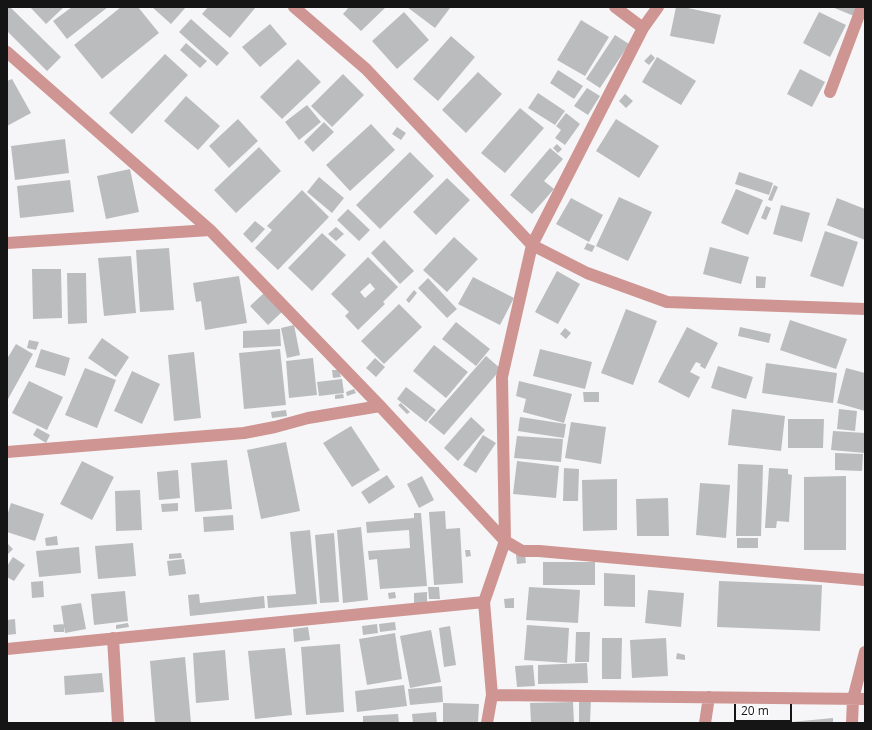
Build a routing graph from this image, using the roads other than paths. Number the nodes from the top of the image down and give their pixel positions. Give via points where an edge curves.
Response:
1 (294, 7) edge
2 (615, 7) edge
3 (658, 7) edge
4 (862, 7) edge
5 (643, 28) junction
6 (7, 52) edge
7 (830, 92) dead end
8 (210, 230) junction
9 (7, 243) edge
10 (532, 246) junction
11 (865, 309) edge
12 (380, 406) junction
13 (7, 452) edge
14 (505, 541) junction
15 (865, 580) edge
16 (484, 602) junction
17 (113, 638) junction
18 (7, 649) edge
19 (865, 652) edge
20 (492, 695) junction
21 (709, 697) junction
22 (859, 699) edge
23 (118, 723) edge
24 (488, 723) edge
25 (705, 723) edge
26 (852, 723) edge

1 - 10 street via 366,68
2 - 5 street
3 - 5 street
4 - 7 street
5 - 10 street
6 - 8 street
8 - 9 street
8 - 12 street
10 - 11 street via 587,273 667,302
10 - 14 street via 502,378
12 - 13 street via 308,418 244,433
12 - 14 street
14 - 15 street via 522,551
14 - 16 street
16 - 17 street
16 - 20 street
17 - 18 street
17 - 23 street
19 - 22 street
20 - 21 street
20 - 24 street
21 - 22 street
21 - 25 street
22 - 26 street

